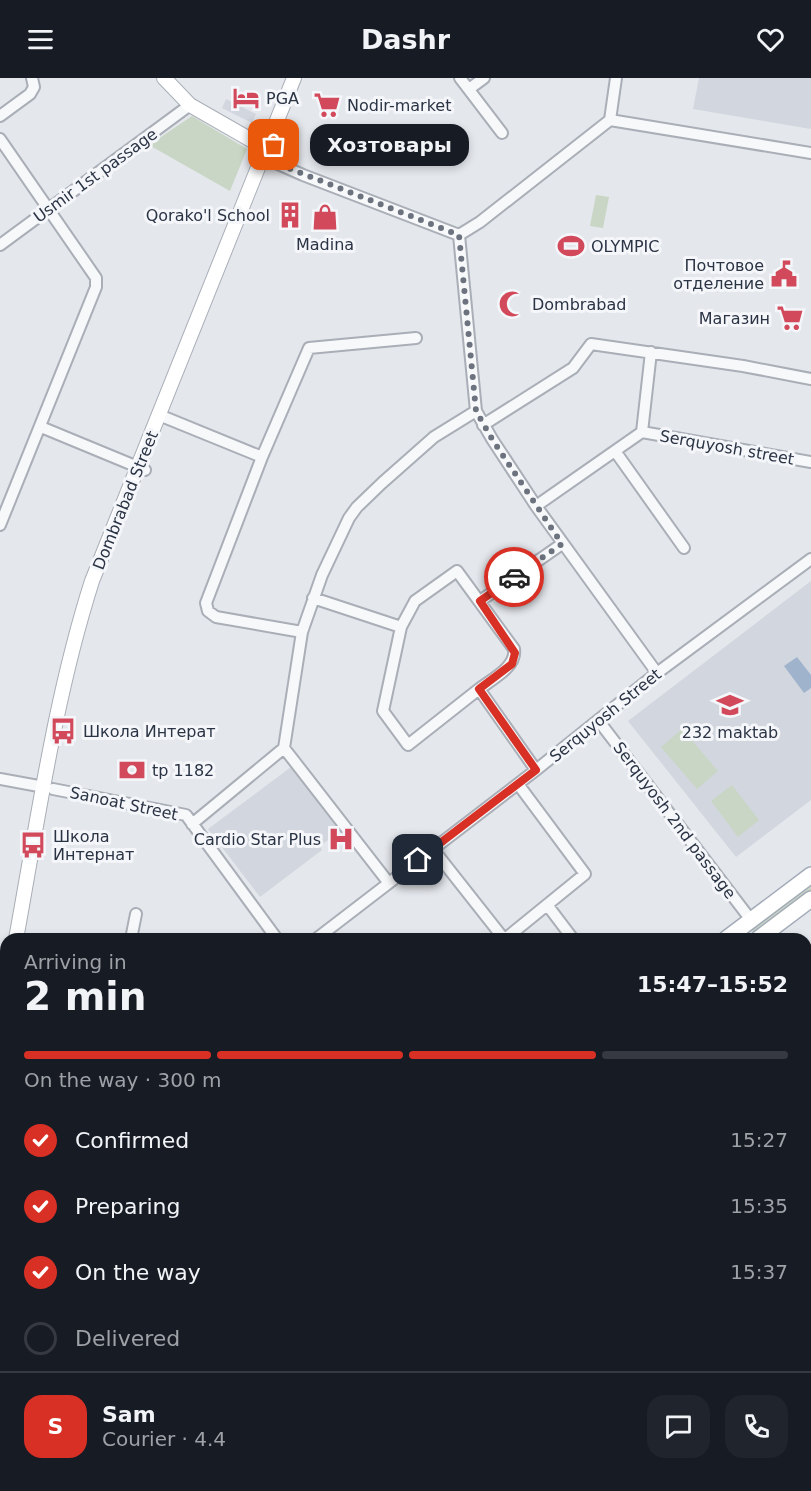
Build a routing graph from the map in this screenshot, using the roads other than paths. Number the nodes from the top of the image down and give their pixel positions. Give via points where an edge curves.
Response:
1 (32, 78) edge
2 (164, 78) edge
3 (294, 78) edge
4 (301, 78) edge
5 (460, 78) edge
6 (484, 78) edge
7 (616, 78) edge
8 (468, 89) junction
9 (190, 105) junction
10 (0, 116) edge
11 (610, 120) junction
12 (502, 133) dead end
13 (0, 139) edge
14 (811, 153) edge
15 (270, 155) junction
16 (50, 209) junction
17 (459, 235) junction
18 (0, 245) edge
19 (416, 338) dead end
20 (651, 352) junction
21 (811, 379) edge
22 (476, 411) junction
23 (163, 417) junction
24 (483, 425) junction
25 (41, 428) junction
26 (642, 432) junction
27 (615, 451) junction
28 (262, 457) junction
29 (811, 462) edge
30 (141, 468) junction
31 (536, 506) junction
32 (0, 525) edge
33 (562, 544) junction
34 (684, 548) dead end
35 (811, 559) edge
36 (313, 598) junction
37 (480, 601) junction
38 (401, 627) junction
39 (302, 632) junction
40 (657, 673) junction
41 (479, 689) junction
42 (598, 720) junction
43 (284, 748) junction
44 (536, 770) junction
45 (0, 779) edge
46 (518, 784) junction
47 (48, 788) junction
48 (192, 824) junction
49 (433, 849) junction
50 (811, 875) edge
51 (388, 882) junction
52 (811, 899) edge
53 (548, 906) junction
54 (136, 914) dead end
55 (751, 920) junction
56 (17, 933) edge
57 (26, 933) edge
58 (132, 933) edge
59 (274, 933) edge
60 (324, 933) edge
61 (499, 933) edge
62 (512, 933) edge
63 (568, 933) edge
64 (740, 933) edge
65 (766, 933) edge

1 - 10 street via 34,87 30,94
2 - 9 main road
3 - 15 main road, Dombrabad Street
4 - 15 main road, Dombrabad Street
5 - 8 street
6 - 8 street
7 - 11 street
8 - 12 street
9 - 15 main road
9 - 16 street, Usmir 1st passage
11 - 14 street
11 - 17 street
13 - 16 street
15 - 17 street
15 - 23 main road, Dombrabad Street
16 - 18 street, Usmir 1st passage
16 - 25 street via 96,278 96,287
17 - 22 street
19 - 28 street via 309,348
20 - 21 street
20 - 24 street via 591,344 573,368
20 - 26 street
22 - 24 street
22 - 36 street via 434,437 357,507
23 - 28 street
23 - 30 main road, Dombrabad Street
24 - 31 street
25 - 30 street
25 - 32 street
26 - 27 street
26 - 29 street, Serquyosh street
27 - 31 street
27 - 34 street
28 - 39 street via 206,607 216,617
30 - 47 main road, Dombrabad Street via 84,628
31 - 33 street
33 - 37 street
33 - 40 street
35 - 40 street, Serquyosh Street
36 - 38 street
36 - 39 street
37 - 38 street via 457,571 415,601
37 - 41 street via 515,653 512,664
38 - 41 street via 383,711 408,745
39 - 43 street
40 - 42 street, Serquyosh Street
41 - 44 street
42 - 44 street, Serquyosh Street
42 - 55 street, Serquyosh 2nd passage
43 - 48 street
43 - 51 street
44 - 46 street, Serquyosh Street
45 - 47 street, Sanoat Street
46 - 49 street, Serquyosh Street
46 - 53 street via 585,874
47 - 48 street, Sanoat Street via 186,815
47 - 56 main road, Dombrabad Street
47 - 57 main road, Dombrabad Street
48 - 59 street
49 - 51 street, Serquyosh Street
49 - 61 street
50 - 55 main road
51 - 60 street, Serquyosh Street
52 - 65 main road
53 - 62 street
53 - 63 street
54 - 58 street
55 - 64 main road

